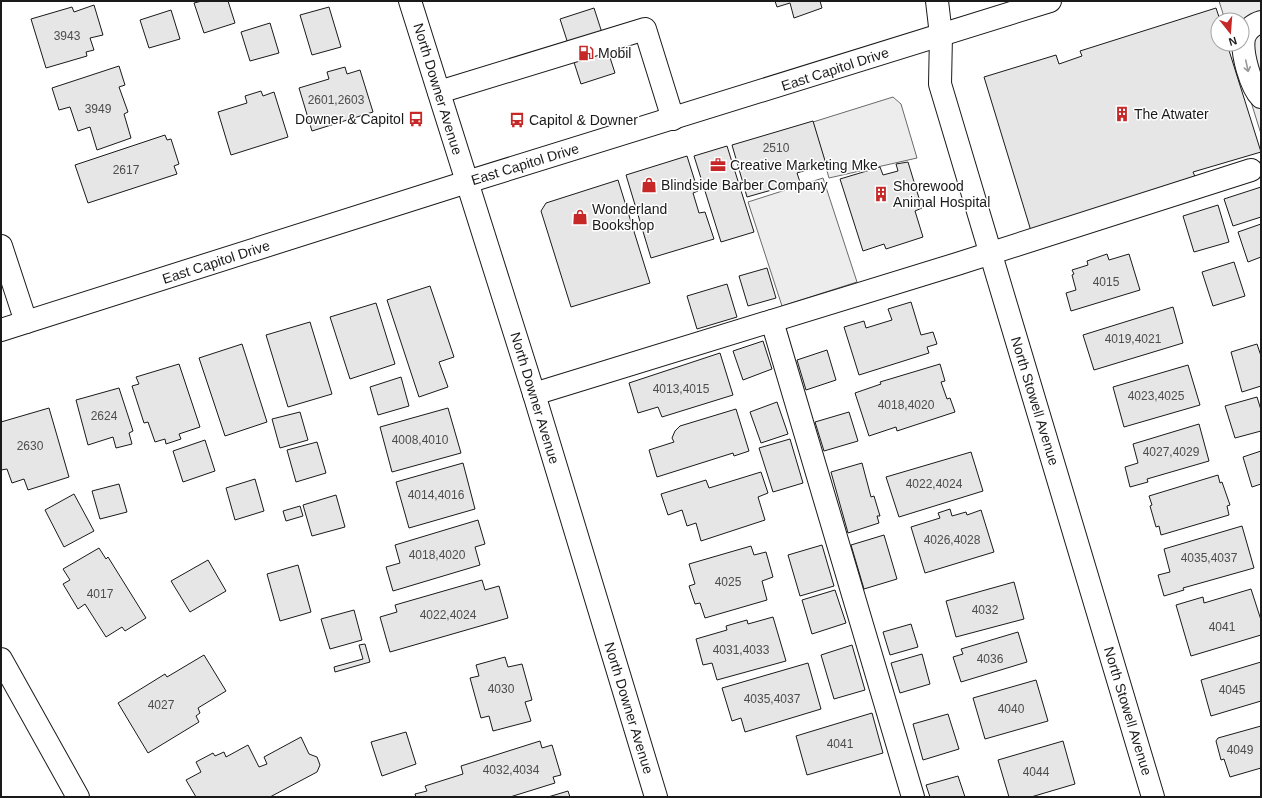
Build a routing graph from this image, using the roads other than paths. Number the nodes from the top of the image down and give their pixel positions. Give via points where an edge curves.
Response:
1 (410, 1) edge
2 (937, 1) edge
3 (1050, 1) edge
4 (1261, 22) edge
5 (942, 35) junction
6 (439, 92) junction
7 (1261, 98) edge
8 (673, 119) junction
9 (1251, 170) dead end
10 (467, 182) junction
11 (1, 246) edge
12 (991, 253) junction
13 (772, 321) junction
14 (26, 322) junction
15 (1, 330) edge
16 (534, 394) junction
17 (1, 658) edge
18 (78, 797) edge
19 (656, 797) edge
20 (913, 797) edge
21 (1153, 797) edge

1 - 6 street, North Downer Avenue
2 - 5 street, North Stowell Avenue
3 - 5 street, East Capitol Drive
4 -> 7 street via 1253,24 1244,38 1246,68
5 - 8 street, East Capitol Drive
5 - 12 street, North Stowell Avenue via 940,84
6 - 8 street via 645,29
6 - 10 street, North Downer Avenue
8 - 10 street, East Capitol Drive
9 - 12 street
10 - 14 street, East Capitol Drive
10 - 16 street, North Downer Avenue
11 - 14 street
12 - 13 street
12 - 21 street, North Stowell Avenue
13 - 16 street
13 - 20 street
14 - 15 street, East Capitol Drive
16 - 19 street, North Downer Avenue
17 - 18 street

